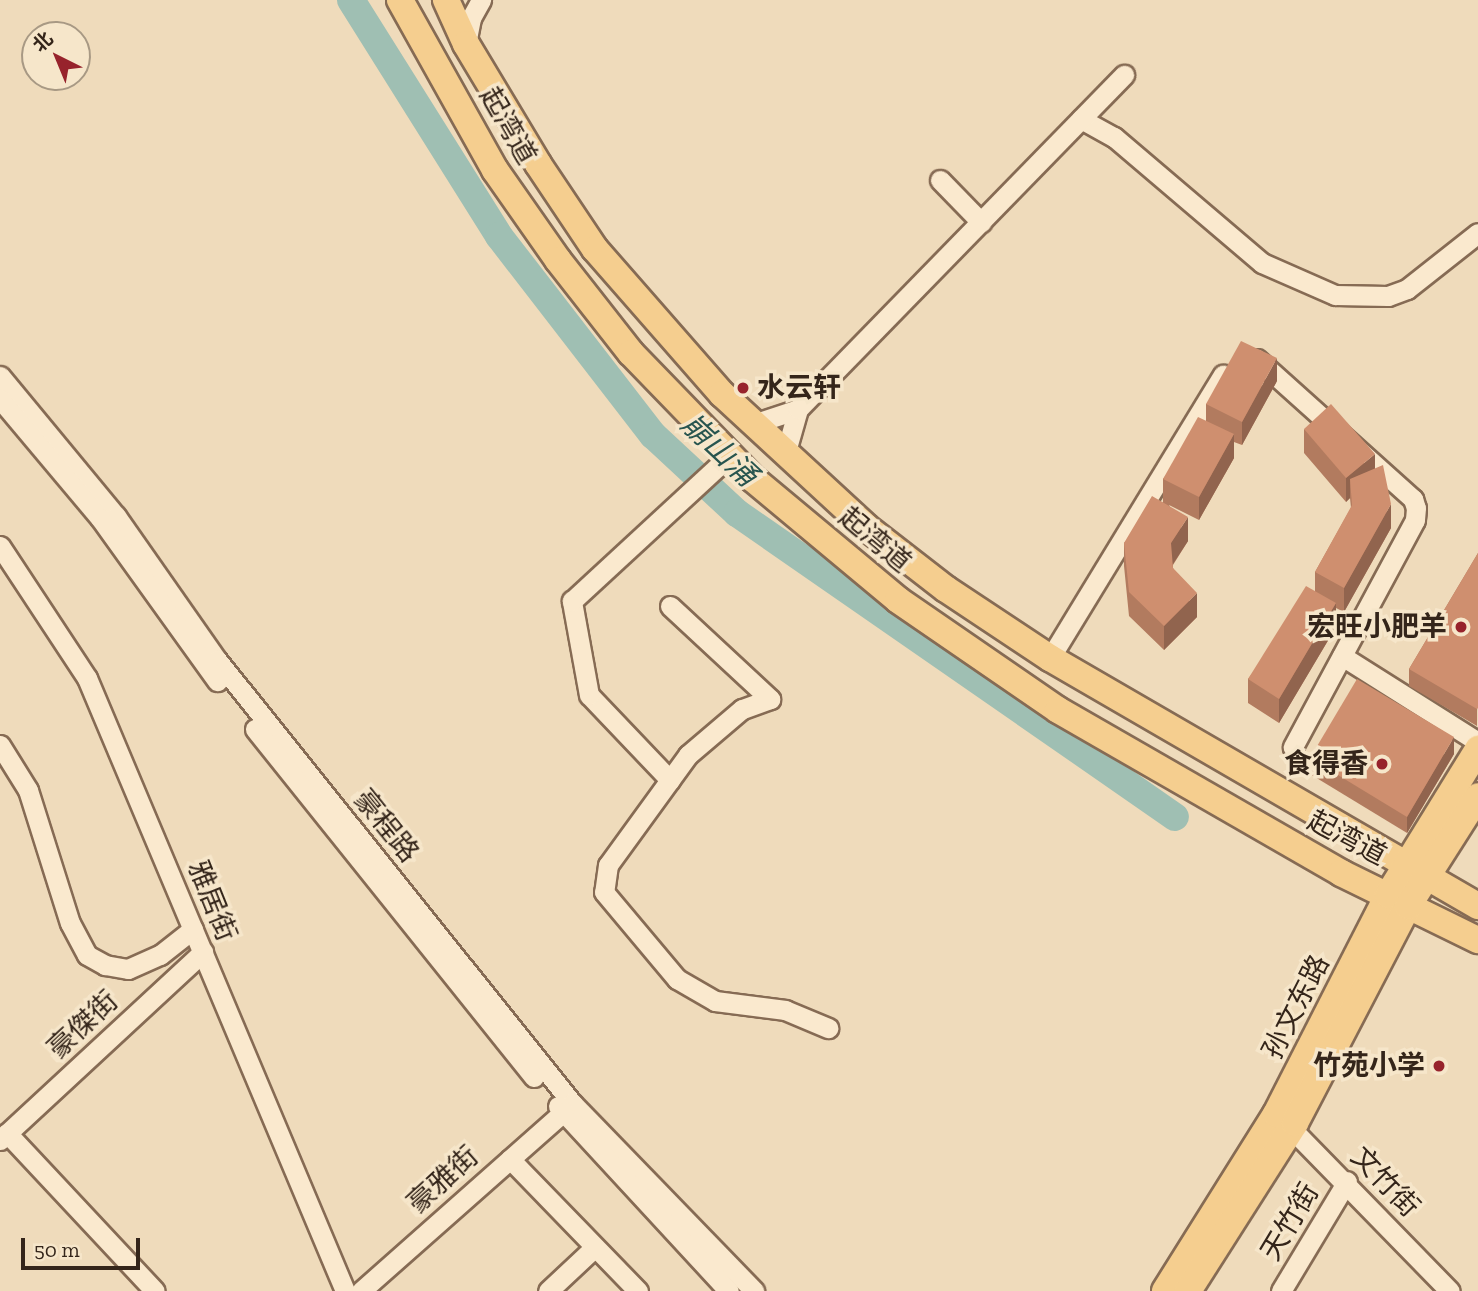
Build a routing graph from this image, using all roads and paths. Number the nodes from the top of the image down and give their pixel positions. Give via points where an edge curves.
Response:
1 (400, 0) edge
2 (446, 0) edge
3 (481, 0) edge
4 (466, 44) junction
5 (1124, 75) dead end
6 (1081, 119) junction
7 (940, 180) dead end
8 (981, 222) junction
9 (1478, 233) edge
10 (0, 376) edge
11 (0, 399) edge
12 (798, 409) junction
13 (753, 424) junction
14 (785, 454) junction
15 (722, 462) junction
16 (0, 546) edge
17 (670, 606) dead end
18 (1342, 656) junction
19 (1050, 658) junction
20 (1478, 742) edge
21 (0, 745) edge
22 (1293, 747) dead end
23 (1478, 749) edge
24 (670, 780) junction
25 (1264, 781) junction
26 (1478, 796) edge
27 (1244, 818) junction
28 (1417, 871) junction
29 (1398, 901) junction
30 (1478, 906) edge
31 (194, 929) junction
32 (1478, 940) edge
33 (203, 952) junction
34 (828, 1028) dead end
35 (563, 1112) junction
36 (1284, 1121) junction
37 (4, 1136) edge
38 (510, 1159) junction
39 (1346, 1181) junction
40 (595, 1247) junction
41 (722, 1289) edge
42 (155, 1291) edge
43 (345, 1291) edge
44 (361, 1291) edge
45 (548, 1291) edge
46 (638, 1291) edge
47 (754, 1291) edge
48 (1165, 1291) edge
49 (1188, 1291) edge
50 (1281, 1291) edge
51 (1450, 1291) edge

1 - 15 main road, 起湾道 via 495,170 558,260
2 - 4 main road, 起湾道
3 - 4 street via 471,18
4 - 13 main road, 起湾道 via 595,248 647,313
5 - 6 street
6 - 8 street
6 - 9 street via 1114,137 1262,263 1335,295 1388,296 1407,289
7 - 8 street
8 - 12 street
10 - 47 street, 豪程路 via 116,516 217,660 572,1103
11 - 35 street, 豪程路 via 100,518 200,660
12 - 13 street
12 - 14 street
13 - 14 main road, 起湾道
14 - 19 main road, 起湾道 via 866,527 946,589
15 - 24 street via 572,601 589,695
15 - 27 main road, 起湾道 via 898,600 1058,710
16 - 31 street, 雅居街 via 87,678
17 - 24 street via 770,699 742,709 688,755
18 - 19 street via 1415,520 1413,499 1256,359 1241,359 1228,368
18 - 20 street
18 - 22 street
19 - 25 main road, 起湾道
21 - 31 street via 28,790 70,923 87,955 105,965 128,969 160,955
23 - 28 main road, 孙文东路
24 - 34 street via 608,865 604,892 677,979 715,1001 785,1010
25 - 27 main road
25 - 28 main road, 起湾道
26 - 28 main road, 孙文东路
27 - 29 main road, 起湾道
28 - 29 main road, 孙文东路
28 - 30 main road, 起湾道
29 - 32 main road, 起湾道
29 - 36 main road, 孙文东路
31 - 33 street, 雅居街
33 - 37 street, 豪傑街
33 - 43 street, 雅居街
35 - 38 street, 豪雅街
35 - 41 street, 豪程路
36 - 39 street, 文竹街
36 - 48 main road, 孙文东路
36 - 49 main road, 孙文东路
37 - 42 street
38 - 40 street
38 - 44 street, 豪雅街
39 - 50 street, 天竹街
39 - 51 street, 文竹街
40 - 45 street
40 - 46 street

